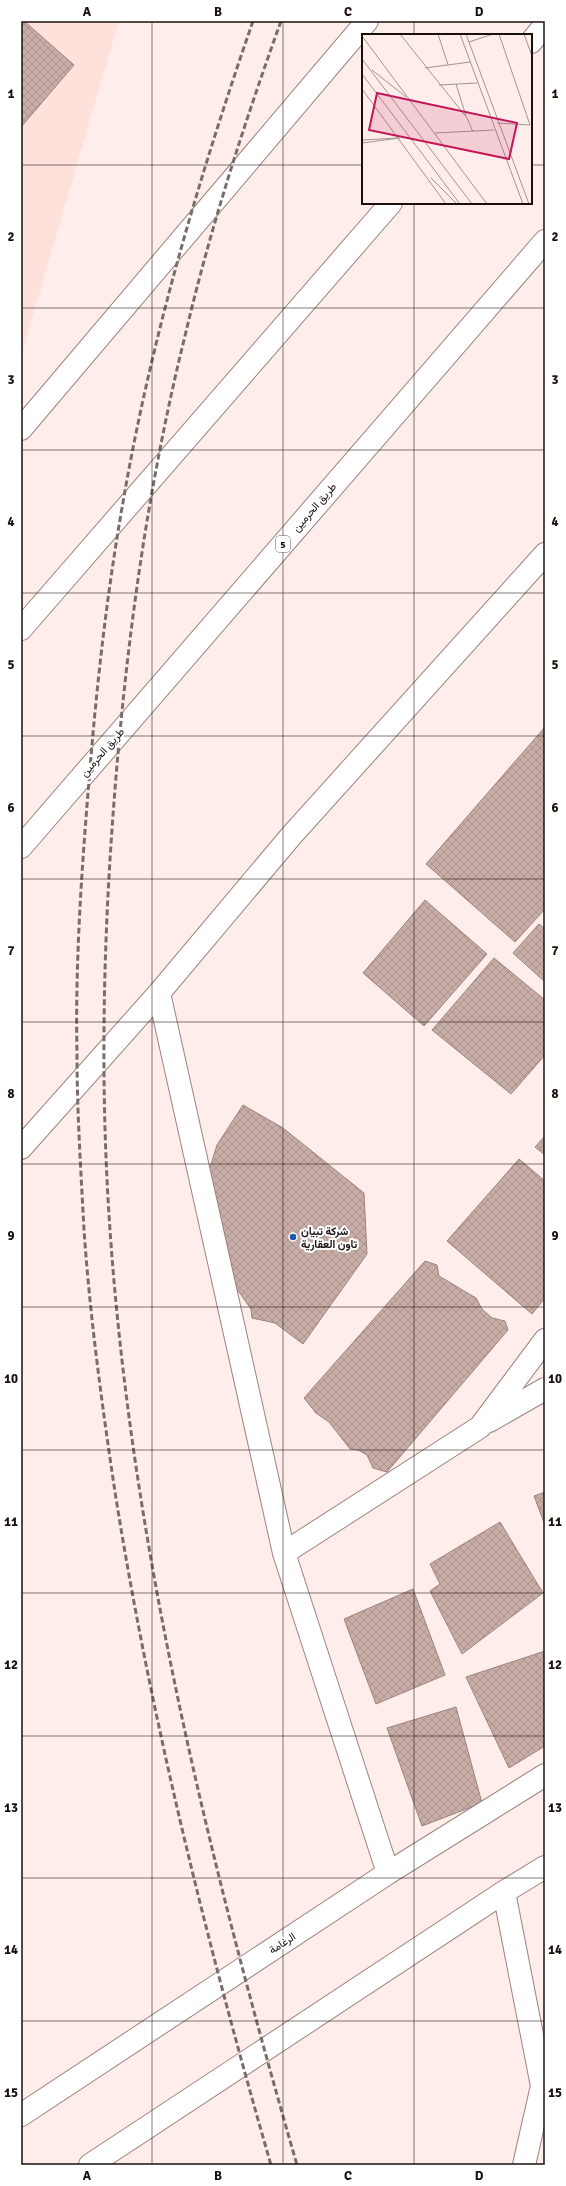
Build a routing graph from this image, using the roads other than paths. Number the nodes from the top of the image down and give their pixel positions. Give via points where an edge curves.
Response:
1 (367, 21) edge
2 (545, 25) edge
3 (532, 41) edge
4 (390, 204) edge
5 (545, 241) edge
6 (21, 429) edge
7 (545, 542) edge
8 (545, 554) edge
9 (517, 584) junction
10 (21, 629) edge
11 (21, 847) edge
12 (159, 994) junction
13 (21, 1148) edge
14 (545, 1340) edge
15 (545, 1389) edge
16 (474, 1430) junction
17 (284, 1553) junction
18 (545, 1775) edge
19 (545, 1867) edge
20 (388, 1873) junction
21 (504, 1892) junction
22 (21, 2115) edge
23 (90, 2165) edge
24 (524, 2165) edge

1 - 6 main road
2 - 3 main road
4 - 10 main road
5 - 11 main road, طريق الحرمين / 5
7 - 9 main road
8 - 9 main road
9 - 12 main road via 292,836
12 - 13 main road
12 - 17 main road
14 - 16 main road via 480,1427
15 - 16 main road
16 - 17 main road
17 - 20 main road
18 - 20 main road, الرغامة
19 - 21 main road
20 - 22 main road, الرغامة
21 - 23 main road
21 - 24 main road via 542,2086

